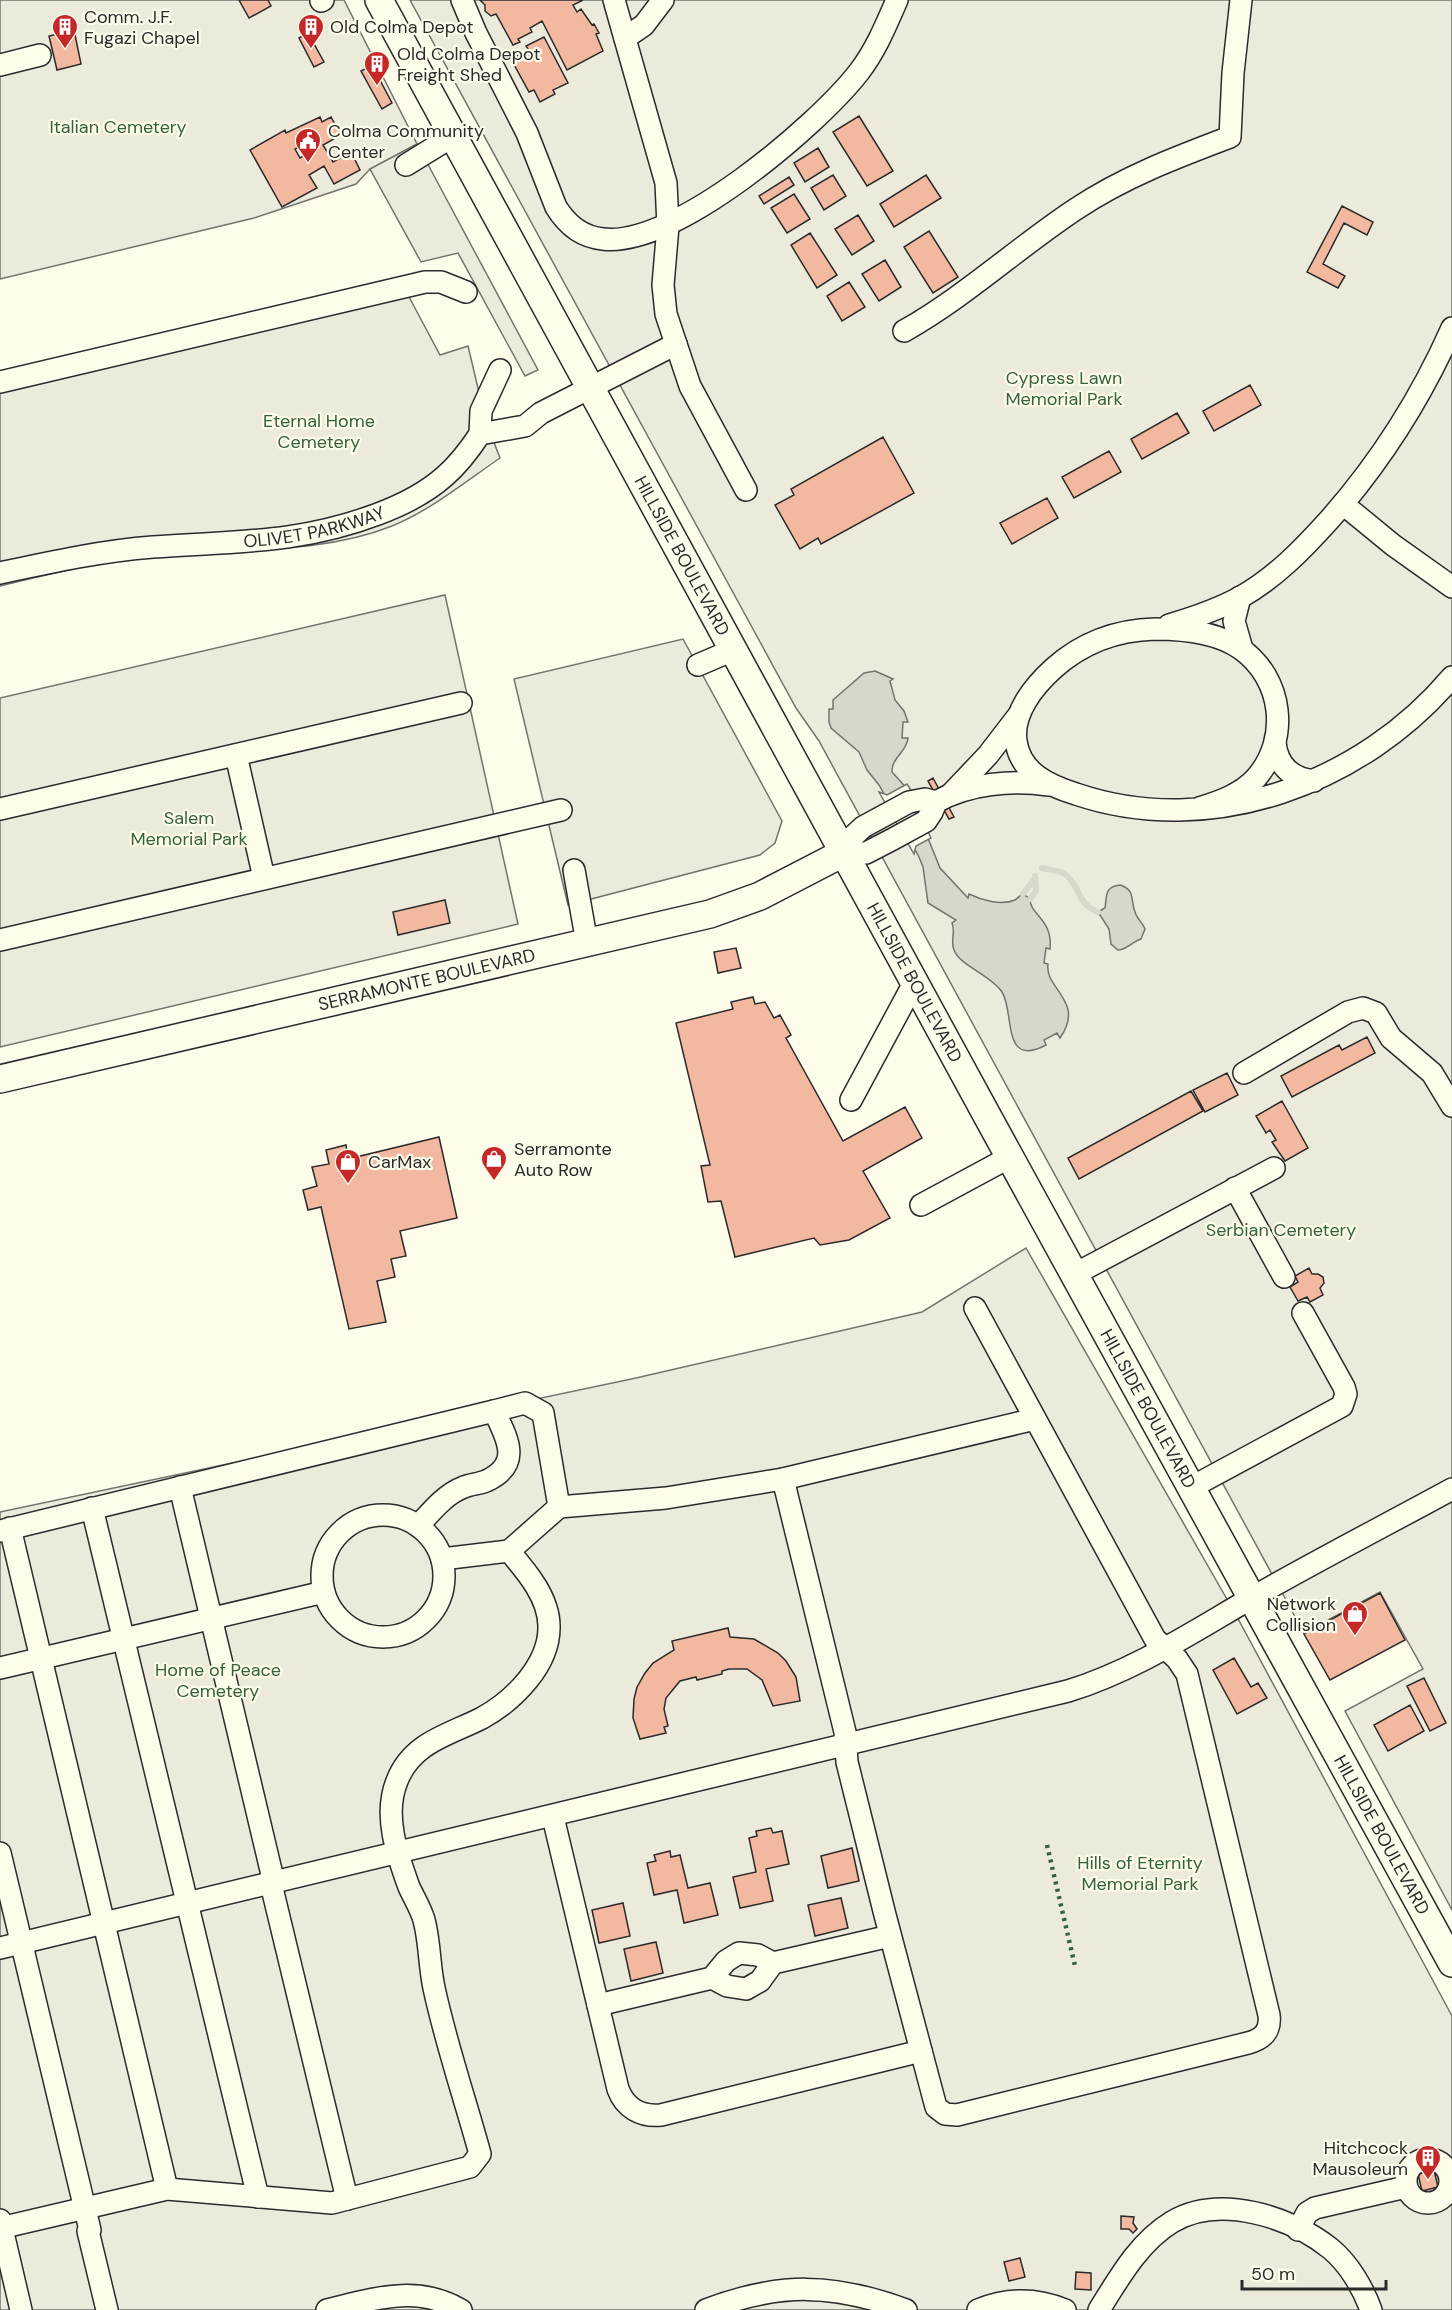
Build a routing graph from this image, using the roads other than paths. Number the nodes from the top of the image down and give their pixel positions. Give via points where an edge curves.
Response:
1 (379, 0) edge
2 (462, 0) edge
3 (614, 0) edge
4 (663, 0) edge
5 (897, 0) edge
6 (1241, 0) edge
7 (625, 38) junction
8 (40, 55) dead end
9 (0, 65) edge
10 (453, 136) junction
11 (406, 165) dead end
12 (668, 225) junction
13 (466, 292) dead end
14 (1452, 328) edge
15 (904, 331) dead end
16 (676, 344) junction
17 (500, 370) dead end
18 (0, 382) edge
19 (590, 388) junction
20 (480, 434) junction
21 (746, 490) dead end
22 (1343, 504) junction
23 (0, 573) edge
24 (1452, 587) edge
25 (1240, 597) junction
26 (1139, 630) junction
27 (1242, 649) junction
28 (733, 650) junction
29 (698, 665) dead end
30 (1452, 677) edge
31 (461, 703) dead end
32 (1020, 713) junction
33 (1275, 743) junction
34 (236, 755) junction
35 (1314, 781) junction
36 (1053, 786) junction
37 (934, 802) junction
38 (1199, 808) junction
39 (0, 809) edge
40 (561, 810) dead end
41 (843, 853) junction
42 (574, 870) dead end
43 (264, 878) junction
44 (0, 939) edge
45 (587, 943) junction
46 (914, 983) junction
47 (1244, 1073) dead end
48 (0, 1079) edge
49 (850, 1100) dead end
50 (1452, 1106) edge
51 (1010, 1158) junction
52 (1274, 1168) dead end
53 (1235, 1188) junction
54 (921, 1205) dead end
55 (1075, 1274) junction
56 (1284, 1277) dead end
57 (975, 1308) dead end
58 (1303, 1313) dead end
59 (494, 1411) junction
60 (1035, 1419) junction
61 (783, 1479) junction
62 (180, 1487) junction
63 (1192, 1487) junction
64 (1452, 1489) edge
65 (559, 1507) junction
66 (93, 1508) junction
67 (418, 1526) junction
68 (5, 1529) edge
69 (509, 1551) junction
70 (442, 1559) junction
71 (324, 1592) junction
72 (1253, 1597) junction
73 (211, 1618) junction
74 (124, 1638) junction
75 (1165, 1649) junction
76 (41, 1658) junction
77 (0, 1668) edge
78 (846, 1746) junction
79 (553, 1817) junction
80 (0, 1853) edge
81 (399, 1854) junction
82 (272, 1884) junction
83 (188, 1904) junction
84 (104, 1923) junction
85 (890, 1936) junction
86 (21, 1943) junction
87 (0, 1948) edge
88 (773, 1963) junction
89 (1452, 1963) edge
90 (712, 1978) junction
91 (598, 2005) junction
92 (921, 2051) junction
93 (1406, 2187) dead end
94 (167, 2188) junction
95 (258, 2198) junction
96 (347, 2199) junction
97 (85, 2208) junction
98 (1, 2225) edge
99 (1298, 2230) junction
100 (21, 2310) edge
101 (107, 2310) edge
102 (327, 2310) edge
103 (461, 2310) edge
104 (706, 2310) edge
105 (906, 2310) edge
106 (978, 2310) edge
107 (1065, 2310) edge
108 (1099, 2310) edge
109 (1371, 2310) edge

1 - 10 main road, HILLSIDE BOULEVARD
2 - 12 street via 562,217 579,232 601,239 621,239
3 - 7 street
4 - 7 street via 644,25
5 - 12 street via 872,54 846,88 811,123 761,165
6 - 15 street via 1230,137 1107,191 1052,226 950,304
7 - 12 street via 666,183
8 - 9 street
10 - 11 street
10 - 19 main road, HILLSIDE BOULEVARD
12 - 16 street via 664,299
13 - 18 street via 441,282 425,282
14 - 22 street via 1398,430
16 - 19 street
16 - 21 street via 690,386
17 - 20 street via 481,411
19 - 20 street via 541,413 525,426
19 - 28 main road, HILLSIDE BOULEVARD
20 - 23 street, OLIVET PARKWAY via 446,476 427,490 346,526 261,542 110,551
22 - 24 street
22 - 25 street via 1284,567
25 - 26 street via 1183,621
25 - 27 street via 1234,621
26 - 27 street via 1206,634
26 - 32 street via 1079,649 1043,680
27 - 33 street via 1262,670 1275,698
28 - 29 street
28 - 41 main road, HILLSIDE BOULEVARD
30 - 35 street via 1425,708 1388,739 1352,763
31 - 34 street
32 - 36 street via 1015,734 1020,755 1034,773
32 - 37 street via 988,755
33 - 35 street via 1286,769 1302,780
33 - 38 street via 1256,779 1244,789
34 - 39 street
34 - 43 street
35 - 38 street via 1248,802
36 - 37 street via 1008,783
36 - 38 street via 1123,806
37 - 41 street via 909,801 855,833
37 - 41 street via 922,824 866,853
40 - 43 street
41 - 45 main road, SERRAMONTE BOULEVARD via 741,904
41 - 46 main road, HILLSIDE BOULEVARD
42 - 45 street
43 - 44 street
45 - 48 main road, SERRAMONTE BOULEVARD
46 - 49 street
46 - 51 main road, HILLSIDE BOULEVARD
47 - 50 street via 1336,1018 1363,1008 1376,1013 1391,1038 1432,1073
51 - 54 street
51 - 55 main road, HILLSIDE BOULEVARD
52 - 53 street
53 - 55 street
53 - 56 street
55 - 63 main road, HILLSIDE BOULEVARD
57 - 60 street
58 - 63 street via 1344,1387 1342,1406
59 - 62 street
59 - 65 street via 525,1403 543,1413
59 - 67 street via 508,1441 506,1465 500,1474 450,1494
60 - 61 street
60 - 75 street via 1155,1639
61 - 65 street via 655,1499
61 - 78 street
62 - 66 street
62 - 73 street
63 - 72 main road, HILLSIDE BOULEVARD
64 - 72 street
65 - 69 street
66 - 68 street
66 - 74 street
67 - 70 street via 429,1535
67 - 71 street via 406,1519 378,1515 352,1523 326,1554 322,1566
68 - 76 street
69 - 70 street
69 - 81 street via 531,1578 543,1601 549,1627 543,1653 531,1676 508,1700 483,1717 429,1742 406,1765 397,1779 390,1816
70 - 71 street via 444,1587 433,1612 423,1623 398,1636 369,1636 351,1628 336,1615
71 - 73 street
72 - 75 street
72 - 89 main road, HILLSIDE BOULEVARD
73 - 74 street
73 - 82 street
74 - 76 street
74 - 83 street
75 - 78 street via 1125,1670 1068,1691
75 - 92 street via 1182,1666 1190,1685 1277,2013 1270,2026 1253,2042 957,2115 945,2114 936,2107
76 - 77 street
76 - 84 street
78 - 79 street
78 - 85 street
79 - 81 street
79 - 91 street
80 - 86 street
81 - 82 street
81 - 96 street via 423,1917 434,1989 480,2154 466,2169
82 - 83 street
82 - 96 street
83 - 84 street
83 - 95 street
84 - 86 street
84 - 94 street
85 - 88 street
85 - 92 street
86 - 87 street
86 - 97 street
88 - 90 street via 758,1955 739,1953 730,1957
88 - 90 street via 760,1981 746,1989
90 - 91 street
91 - 92 street via 621,2097 630,2108 648,2115
93 - 99 street via 1315,2208 1307,2213
94 - 95 street
94 - 97 street
95 - 96 street via 327,2204
97 - 98 street
97 - 101 street
98 - 100 street
99 - 108 street via 1234,2209 1201,2210 1186,2215 1148,2241
99 - 109 street via 1326,2245 1344,2263
102 - 103 street via 410,2294
104 - 105 street via 759,2294 810,2289 850,2292
106 - 107 street via 1021,2300

